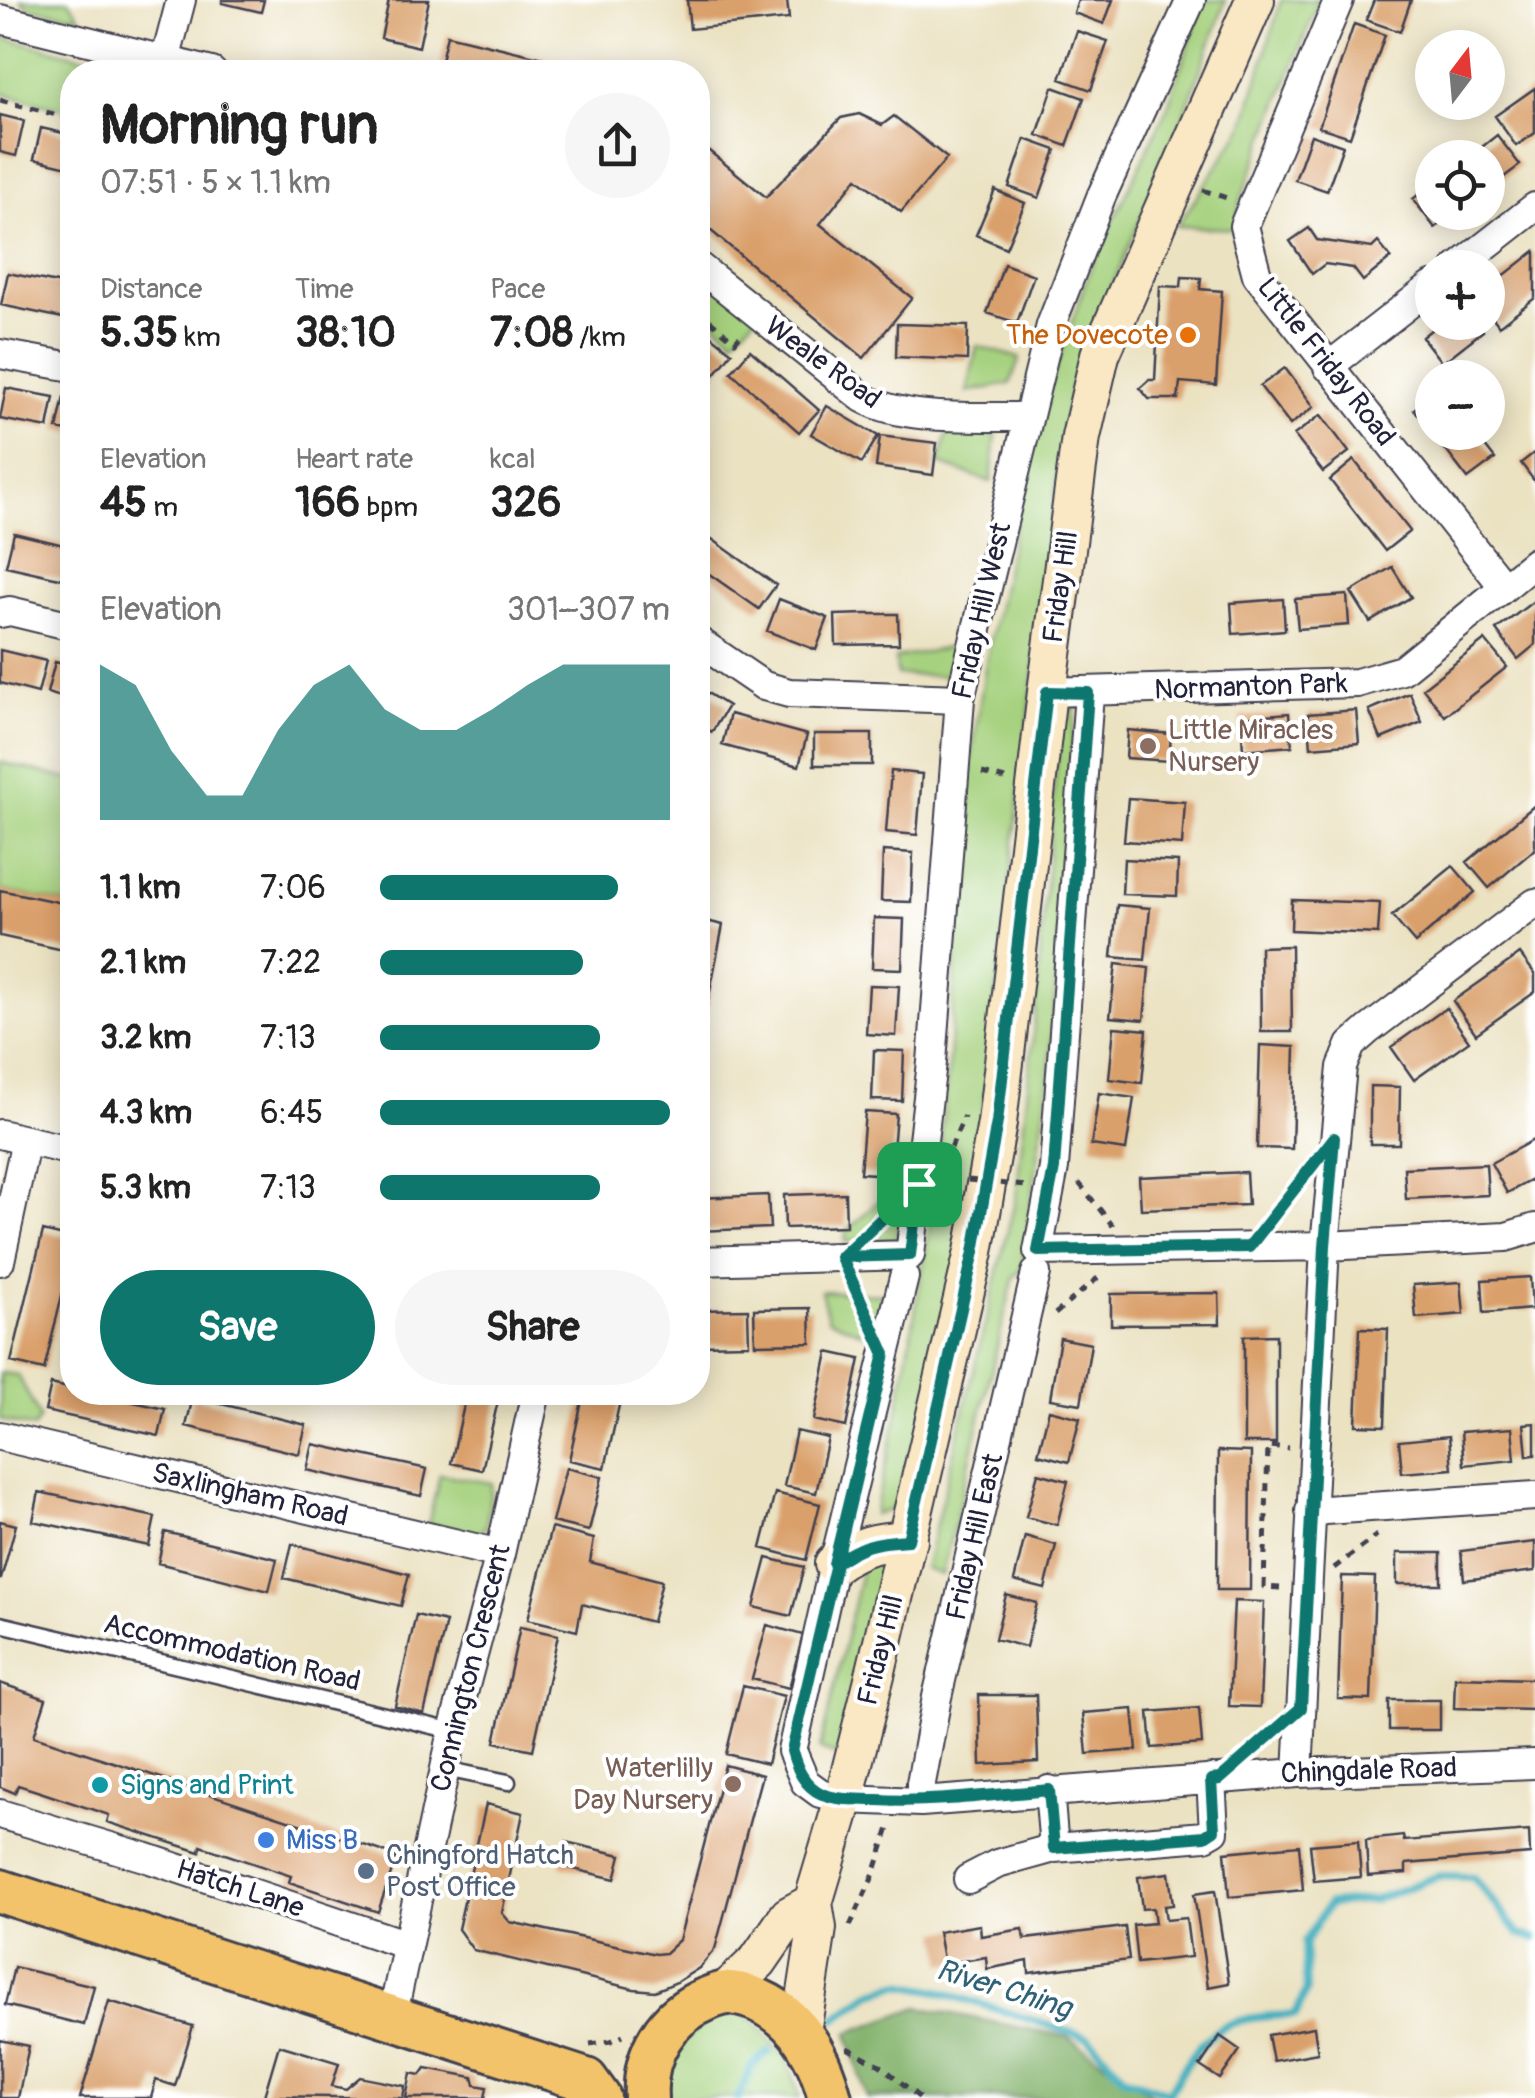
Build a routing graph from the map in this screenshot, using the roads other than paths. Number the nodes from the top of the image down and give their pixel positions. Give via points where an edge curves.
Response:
1 (181, 0) edge
2 (1191, 0) edge
3 (1255, 0) edge
4 (1339, 0) edge
5 (0, 19) edge
6 (117, 60) edge
7 (165, 60) edge
8 (1535, 207) edge
9 (1479, 250) edge
10 (710, 276) edge
11 (1415, 299) edge
12 (0, 354) edge
13 (60, 365) edge
14 (1328, 366) junction
15 (1027, 416) junction
16 (1535, 562) edge
17 (1504, 587) junction
18 (0, 612) edge
19 (60, 623) edge
20 (710, 649) edge
21 (1047, 692) junction
22 (1088, 693) junction
23 (960, 698) junction
24 (1535, 902) edge
25 (13, 1137) edge
26 (60, 1148) edge
27 (1535, 1228) edge
28 (1325, 1246) junction
29 (0, 1261) edge
30 (710, 1261) edge
31 (1037, 1262) junction
32 (907, 1266) junction
33 (533, 1405) edge
34 (0, 1436) edge
35 (1535, 1496) edge
36 (1310, 1511) junction
37 (908, 1540) junction
38 (500, 1554) junction
39 (834, 1564) junction
40 (0, 1624) edge
41 (453, 1731) junction
42 (1535, 1764) edge
43 (445, 1769) junction
44 (1298, 1773) junction
45 (1216, 1779) junction
46 (508, 1782) dead end
47 (1049, 1790) junction
48 (844, 1799) junction
49 (908, 1806) junction
50 (0, 1814) edge
51 (1054, 1848) junction
52 (968, 1880) dead end
53 (0, 1891) edge
54 (812, 1903) junction
55 (407, 1944) junction
56 (724, 1992) junction
57 (392, 2018) junction
58 (817, 2043) junction
59 (654, 2050) junction
60 (593, 2089) edge
61 (646, 2098) edge
62 (830, 2098) edge

1 - 7 street
2 - 15 street, Friday Hill West via 1101,196 1051,324
3 - 21 main road, Friday Hill via 1100,354 1081,437
4 - 14 street, Little Friday Road via 1244,226 1257,276
5 - 6 street
8 - 9 street
10 - 15 street, Weale Road via 881,408
11 - 14 street
12 - 13 street
14 - 17 street, Little Friday Road
15 - 23 street, Friday Hill West
16 - 17 street, Normanton Park
17 - 22 street, Normanton Park via 1402,670 1357,683
18 - 19 street
20 - 23 street via 764,686 789,693
21 - 22 street, Normanton Park
21 - 37 main road, Friday Hill via 994,1141
22 - 31 street, Friday Hill East via 1054,1168
23 - 32 street, Friday Hill West via 932,1062
24 - 28 street via 1351,1045 1342,1067
25 - 26 street
25 - 29 street
27 - 28 street via 1506,1236
28 - 31 street
28 - 36 street
30 - 32 street via 841,1257
31 - 49 street, Friday Hill East via 921,1782
32 - 39 street, Friday Hill West
33 - 38 street, Connington Crescent
34 - 38 street, Saxlingham Road
35 - 36 street
36 - 44 street
37 - 39 main road via 856,1548
37 - 48 main road, Friday Hill
38 - 41 street, Connington Crescent
39 - 48 street, Friday Hill West via 792,1751 805,1782
40 - 41 lane, Accommodation Road
41 - 43 street, Connington Crescent
42 - 44 street, Chingdale Road
43 - 46 lane
43 - 55 street, Connington Crescent
44 - 45 street, Chingdale Road
45 - 47 street, Chingdale Road
45 - 51 street via 1216,1820 1205,1836
47 - 49 street, Chingdale Road
47 - 51 street
48 - 49 street, Chingdale Road
48 - 54 main road, Friday Hill
50 - 55 street, Hatch Lane
51 - 52 street via 996,1864
53 - 57 main road
54 - 56 main road via 789,1916 758,1961
54 - 58 main road, Friday Hill
55 - 57 street
56 - 58 main road via 763,2002
56 - 59 main road via 682,2011
57 - 60 main road
58 - 62 main road
59 - 60 main road via 608,2062
59 - 61 main road

